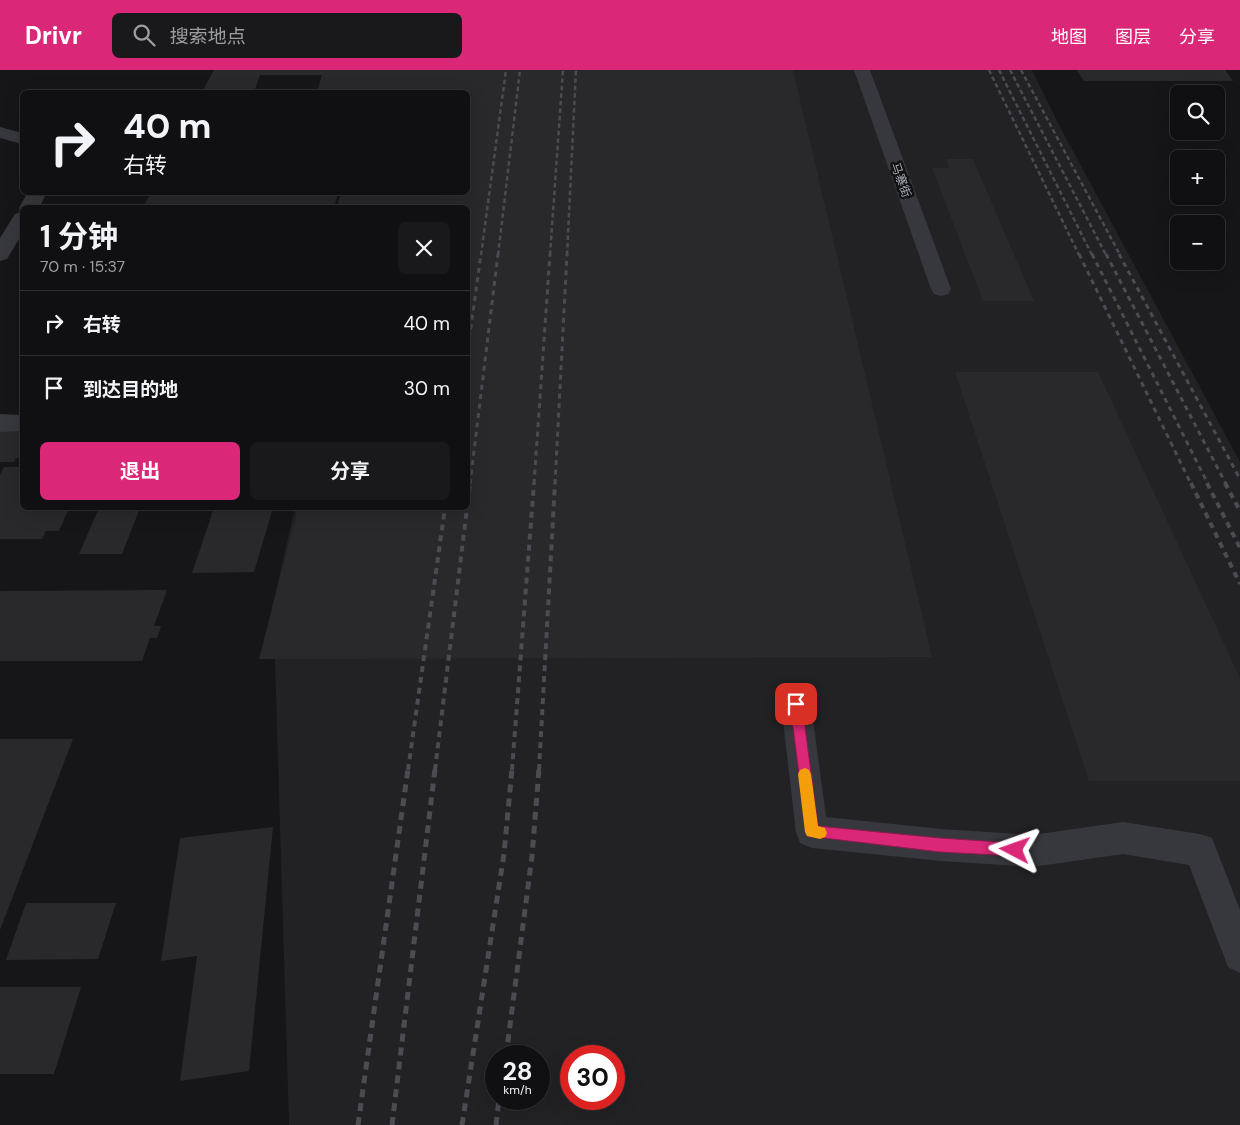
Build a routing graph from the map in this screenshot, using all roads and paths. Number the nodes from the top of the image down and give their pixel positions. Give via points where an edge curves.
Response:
1 (862, 70) edge
2 (0, 132) edge
3 (20, 137) edge
4 (20, 142) edge
5 (0, 144) edge
6 (20, 223) edge
7 (11, 245) edge
8 (941, 289) dead end
9 (0, 423) edge
10 (20, 423) edge
11 (796, 704) dead end
12 (1240, 955) edge

1 - 8 street, 马寨街
2 - 3 street
4 - 5 street
6 - 7 street
9 - 10 street
11 - 12 street via 812,832 1032,851 1123,838 1200,850

